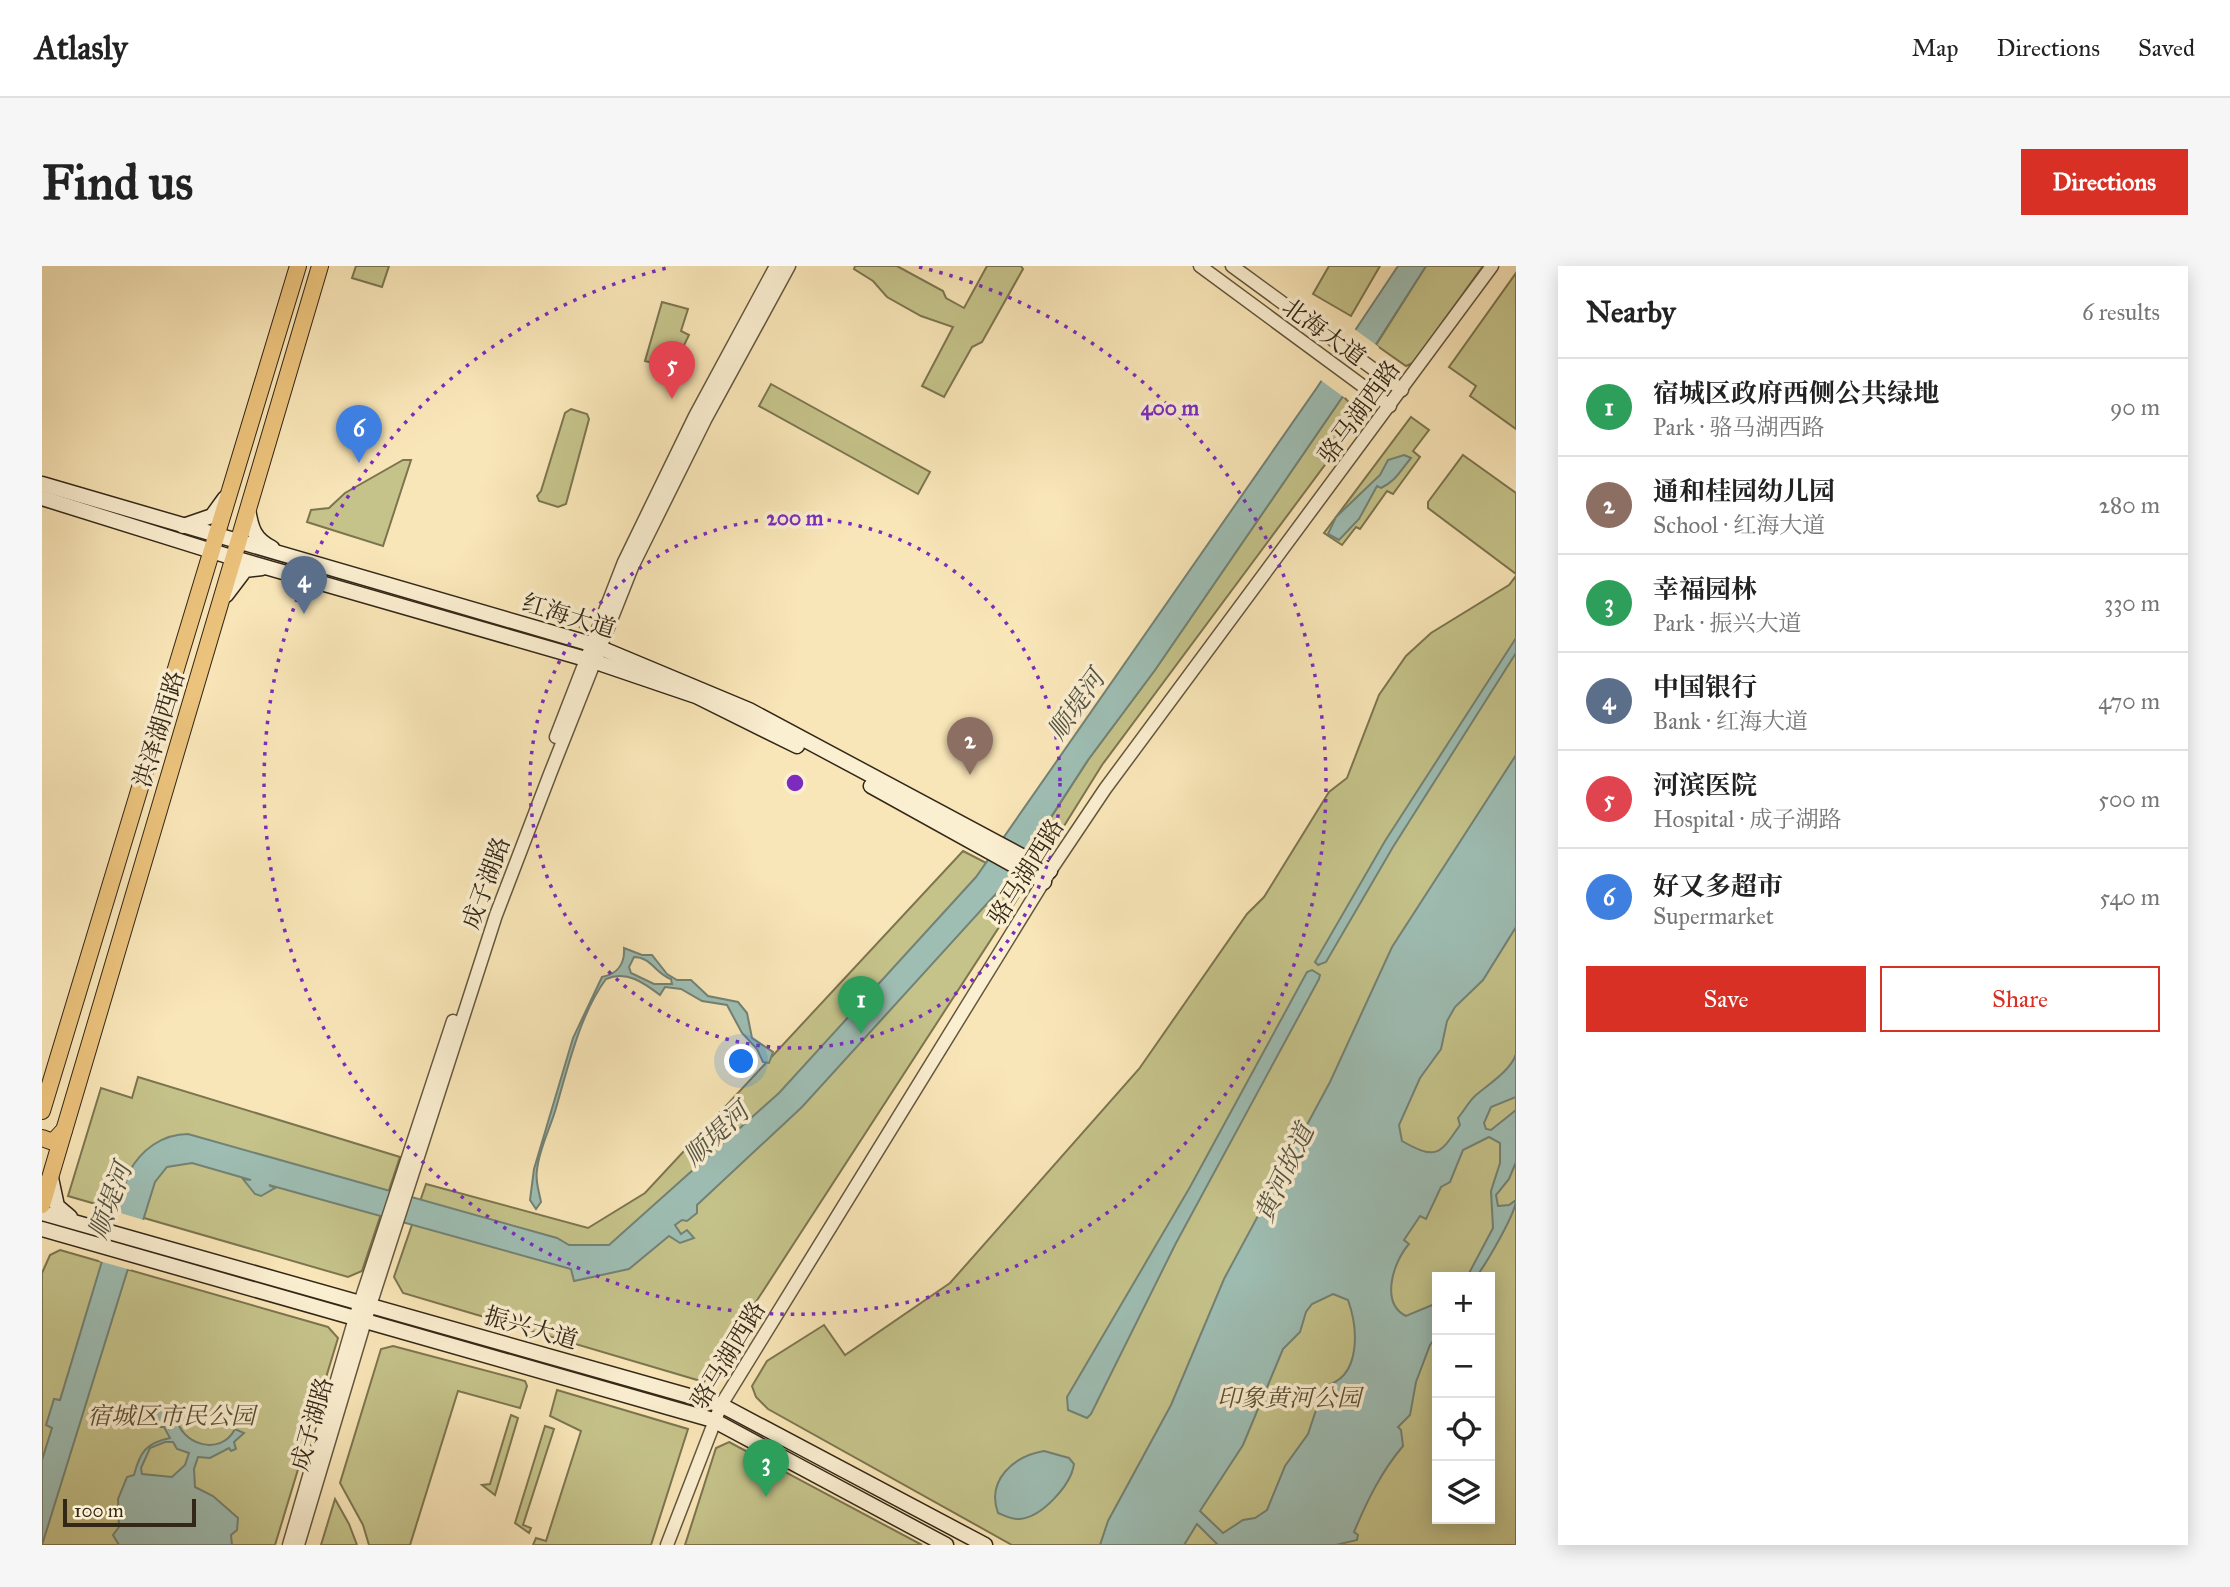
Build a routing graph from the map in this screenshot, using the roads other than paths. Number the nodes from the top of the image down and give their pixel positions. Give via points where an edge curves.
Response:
1 (298, 266) edge
2 (320, 266) edge
3 (776, 266) edge
4 (789, 266) edge
5 (1200, 266) edge
6 (1233, 266) edge
7 (1492, 266) edge
8 (1402, 390) junction
9 (1390, 406) junction
10 (235, 477) junction
11 (258, 477) junction
12 (42, 484) edge
13 (42, 498) edge
14 (248, 509) junction
15 (183, 526) junction
16 (184, 542) junction
17 (215, 544) junction
18 (236, 550) junction
19 (295, 559) junction
20 (269, 568) junction
21 (201, 590) junction
22 (194, 612) junction
23 (218, 613) junction
24 (593, 653) junction
25 (1047, 876) junction
26 (42, 1111) edge
27 (65, 1128) junction
28 (42, 1138) edge
29 (51, 1176) junction
30 (42, 1205) edge
31 (42, 1213) edge
32 (82, 1224) junction
33 (42, 1229) edge
34 (64, 1235) junction
35 (83, 1241) junction
36 (42, 1244) edge
37 (365, 1304) junction
38 (360, 1320) junction
39 (721, 1405) junction
40 (713, 1420) junction
41 (289, 1545) edge
42 (298, 1545) edge
43 (667, 1545) edge
44 (946, 1545) edge
45 (985, 1545) edge

1 - 10 main road, 洪泽湖西路
2 - 11 main road, 洪泽湖西路
3 - 24 street, 成子湖路 via 695,416 624,562
4 - 24 street, 成子湖路 via 705,420
5 - 9 street, 北海大道
6 - 8 street, 北海大道
7 - 8 street, 骆马湖西路
8 - 9 street, 骆马湖西路
9 - 25 street, 骆马湖西路 via 1105,789
10 - 11 main road via 246,481
10 - 15 main road via 212,516
10 - 17 main road, 洪泽湖西路
11 - 14 main road, 洪泽湖西路
12 - 15 main road, 红海大道
13 - 16 main road, 红海大道
14 - 18 main road, 洪泽湖西路
14 - 19 main road via 258,539
15 - 17 main road, 红海大道
16 - 17 main road, 红海大道
16 - 21 main road via 200,564
17 - 18 main road, 红海大道
17 - 21 main road, 洪泽湖西路
18 - 19 main road, 红海大道
18 - 20 main road, 红海大道
18 - 23 main road, 洪泽湖西路
19 - 24 main road, 红海大道
20 - 23 main road via 245,570
20 - 24 main road, 红海大道
21 - 22 main road, 洪泽湖西路
22 - 23 main road
22 - 26 main road, 洪泽湖西路
23 - 27 main road, 洪泽湖西路
24 - 25 main road, 红海大道 via 695,696
24 - 37 street, 成子湖路 via 489,912
25 - 39 street, 骆马湖西路
27 - 28 main road via 54,1142
27 - 29 main road, 洪泽湖西路
29 - 30 main road, 洪泽湖西路
29 - 32 main road via 57,1206
31 - 32 main road, 振兴大道
32 - 35 main road
32 - 37 main road, 振兴大道
33 - 34 main road, 振兴大道
34 - 35 main road, 振兴大道
34 - 36 main road
35 - 38 main road, 振兴大道
37 - 38 street, 成子湖路
37 - 39 main road, 振兴大道
38 - 40 main road, 振兴大道
38 - 41 street, 成子湖路
38 - 42 street, 成子湖路
39 - 40 street, 骆马湖西路
39 - 45 main road, 振兴大道
40 - 43 street, 骆马湖西路
40 - 44 main road, 振兴大道

